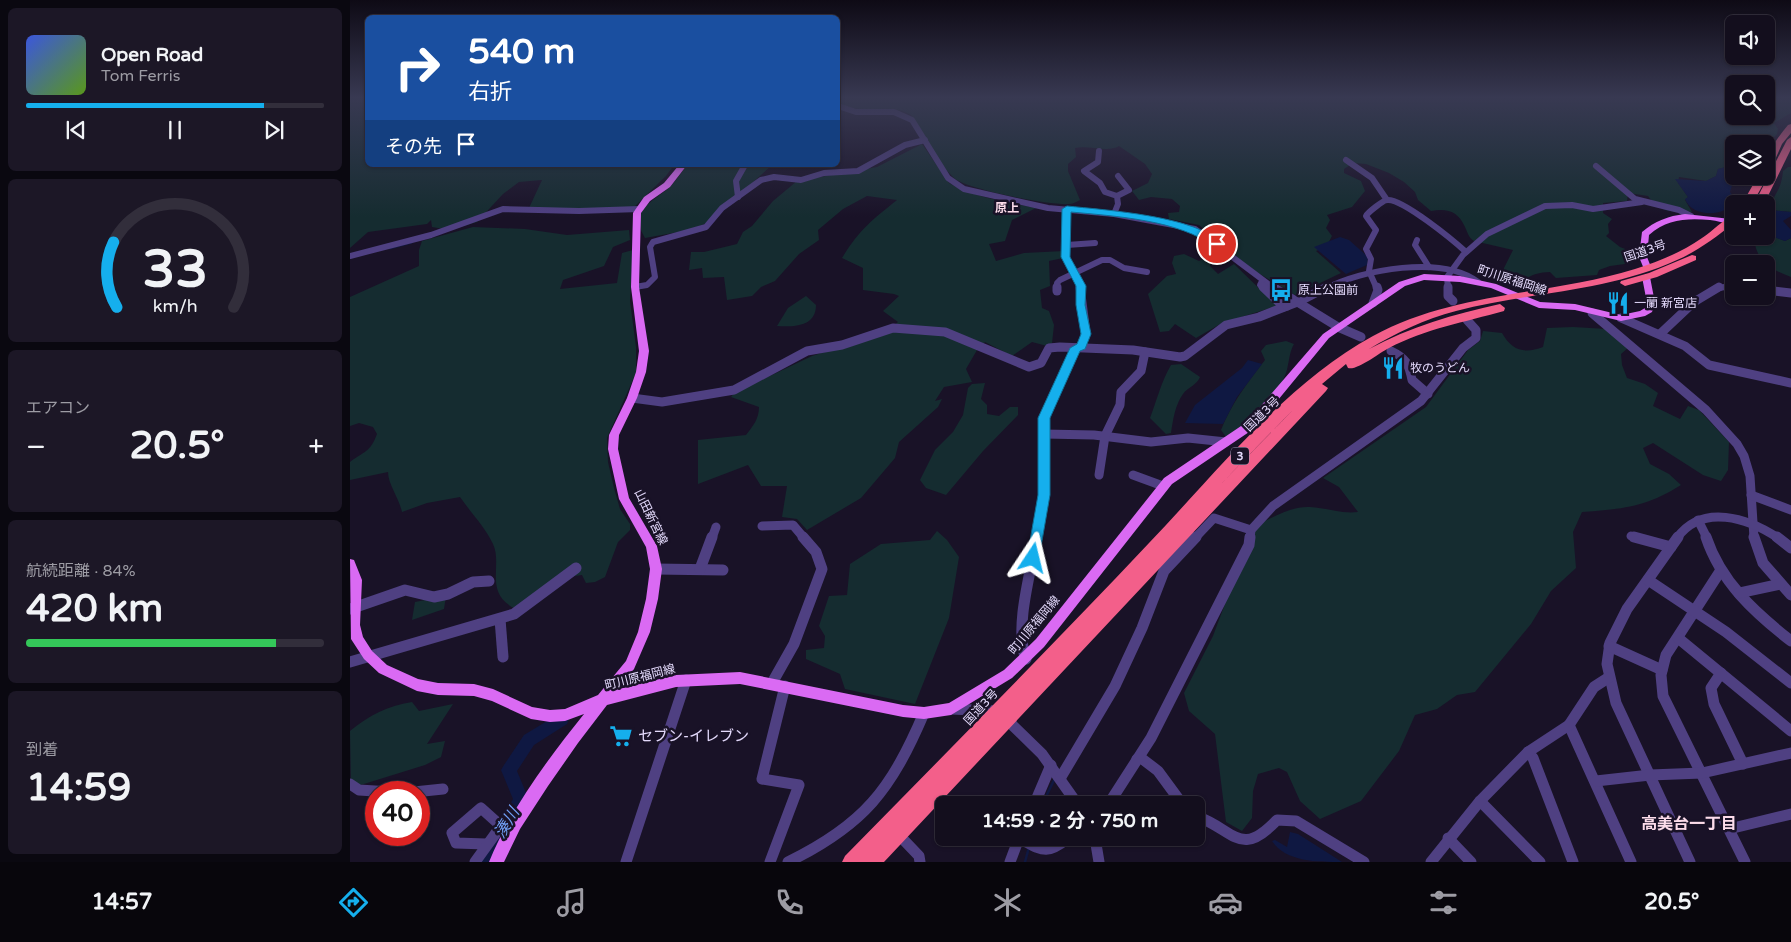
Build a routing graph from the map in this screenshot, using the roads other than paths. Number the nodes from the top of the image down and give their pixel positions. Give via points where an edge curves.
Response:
1 (923, 137) edge
2 (1783, 137) edge
3 (925, 140) junction
4 (1791, 140) edge
5 (1100, 150) dead end
6 (1775, 150) edge
7 (1346, 160) dead end
8 (1596, 166) dead end
9 (681, 167) edge
10 (744, 167) edge
11 (1118, 176) dead end
12 (1764, 195) edge
13 (738, 196) junction
14 (1117, 196) junction
15 (1387, 200) junction
16 (1642, 202) junction
17 (639, 209) junction
18 (1067, 209) junction
19 (1114, 214) junction
20 (1691, 216) junction
21 (1725, 222) edge
22 (1725, 231) edge
23 (1417, 240) dead end
24 (1095, 243) dead end
25 (1067, 245) junction
26 (1466, 252) junction
27 (350, 256) edge
28 (1429, 267) junction
29 (1147, 272) dead end
30 (1449, 272) junction
31 (1646, 272) junction
32 (1074, 273) junction
33 (1371, 274) junction
34 (1262, 280) junction
35 (1725, 284) edge
36 (635, 287) junction
37 (1057, 291) dead end
38 (1775, 291) edge
39 (1791, 293) edge
40 (1513, 296) junction
41 (1453, 301) dead end
42 (1530, 302) junction
43 (1373, 303) junction
44 (1285, 306) junction
45 (1592, 313) junction
46 (1621, 318) junction
47 (1467, 320) dead end
48 (1338, 327) junction
49 (1660, 334) junction
50 (1361, 337) dead end
51 (1078, 347) junction
52 (1391, 351) dead end
53 (1145, 352) junction
54 (1791, 383) edge
55 (1428, 394) junction
56 (632, 398) junction
57 (1044, 434) junction
58 (1105, 436) junction
59 (1226, 442) junction
60 (1133, 475) dead end
61 (1099, 476) dead end
62 (1164, 486) junction
63 (1751, 495) junction
64 (1791, 510) edge
65 (1698, 520) junction
66 (1754, 524) junction
67 (762, 526) dead end
68 (716, 527) dead end
69 (1251, 530) junction
70 (1631, 536) dead end
71 (1671, 547) junction
72 (1791, 548) edge
73 (350, 564) edge
74 (576, 568) dead end
75 (656, 569) junction
76 (700, 569) junction
77 (723, 570) dead end
78 (1721, 570) junction
79 (1648, 580) junction
80 (353, 581) edge
81 (489, 581) dead end
82 (1780, 584) junction
83 (1739, 593) junction
84 (1791, 595) edge
85 (353, 607) edge
86 (1695, 611) junction
87 (500, 619) junction
88 (1678, 638) junction
89 (1791, 641) edge
90 (1609, 646) junction
91 (368, 655) junction
92 (503, 657) dead end
93 (1026, 659) junction
94 (350, 662) edge
95 (1662, 670) junction
96 (1721, 673) junction
97 (1608, 678) junction
98 (686, 680) junction
99 (1791, 683) edge
100 (779, 684) junction
101 (605, 699) junction
102 (951, 709) junction
103 (924, 713) junction
104 (1002, 714) junction
105 (1569, 725) junction
106 (1791, 731) edge
107 (1528, 752) junction
108 (1791, 753) edge
109 (1137, 760) junction
110 (1743, 764) junction
111 (1051, 765) junction
112 (1702, 774) junction
113 (1650, 775) junction
114 (1060, 777) junction
115 (1596, 781) junction
116 (350, 784) edge
117 (443, 789) dead end
118 (365, 790) edge
119 (430, 790) edge
120 (1038, 796) edge
121 (1072, 796) edge
122 (1114, 796) edge
123 (1176, 796) edge
124 (1480, 801) junction
125 (1791, 814) edge
126 (1205, 819) edge
127 (507, 828) junction
128 (1729, 828) junction
129 (898, 834) junction
130 (1448, 838) junction
131 (486, 844) junction
132 (1016, 846) edge
133 (1034, 846) edge
134 (1059, 846) edge
135 (1096, 846) edge
136 (475, 862) edge
137 (496, 862) edge
138 (626, 862) edge
139 (770, 862) edge
140 (788, 862) edge
141 (852, 862) edge
142 (872, 862) edge
143 (920, 862) edge
144 (1010, 862) edge
145 (1099, 862) edge
146 (1364, 862) edge
147 (1431, 862) edge
148 (1471, 862) edge
149 (1540, 862) edge
150 (1573, 862) edge
151 (1631, 862) edge
152 (1690, 862) edge
153 (1745, 862) edge

1 - 3 street
2 - 6 highway
3 - 13 street via 905,145 864,169 824,173 801,180 774,177 761,180
3 - 18 street via 948,178 964,189 1048,208
4 - 12 highway
5 - 14 street via 1098,162 1084,171 1100,183 1105,192
7 - 15 street via 1372,178
8 - 16 street via 1623,191
9 - 17 main road via 667,185
10 - 13 street via 736,181
11 - 14 street via 1129,190
13 - 36 street via 722,208 706,227 653,242 650,248 655,277 647,285
14 - 19 street
15 - 26 street via 1402,204
15 - 33 street via 1366,216 1376,230 1366,248
16 - 20 street via 1675,208
16 - 26 street via 1593,209 1572,205 1545,206 1487,234
17 - 27 street via 503,209 423,238
17 - 36 main road, 山田新宮線 via 635,223
18 - 19 street
18 - 25 street
19 - 34 street via 1195,229
20 - 21 main road, 町川原福岡線
20 - 31 main road, 町川原福岡線 via 1652,225 1645,234 1643,258
22 - 31 highway, 国道3号 / 3 via 1700,254
23 - 28 street via 1415,245
24 - 25 street
25 - 32 street via 1066,257
26 - 30 street
28 - 30 street
28 - 33 street
29 - 32 street via 1102,260
30 - 40 main road, 町川原福岡線
30 - 41 street via 1448,296
30 - 43 main road, 町川原福岡線 via 1409,281
31 - 40 highway, 国道3号 / 3
31 - 42 highway, 国道3号 / 3
31 - 46 main road, 町川原福岡線 via 1652,303 1649,310
32 - 37 street via 1057,283
32 - 51 street via 1081,286 1080,305 1086,334
33 - 43 street via 1378,290
33 - 44 street, bridge via 1347,278
34 - 44 street via 1260,285
34 - 48 street
35 - 49 street via 1688,307
36 - 56 main road, 山田新宮線 via 644,351
38 - 39 street
40 - 42 main road, 町川原福岡線
40 - 104 highway, 国道3号 / 3 via 1455,308 1387,333 1328,372 1271,424
42 - 45 main road, 町川原福岡線 via 1575,307
42 - 104 highway, 国道3号 / 3 via 1452,318 1403,336 1334,377
43 - 48 main road, 町川原福岡線
44 - 53 street via 1226,325 1185,356 1178,358
45 - 46 main road, 町川原福岡線
45 - 63 street via 1711,415 1732,438 1743,454 1751,476
46 - 49 street
47 - 55 street via 1476,330 1476,338 1463,348
48 - 50 street
48 - 59 main road, 町川原福岡線 via 1316,347 1251,425
49 - 54 street via 1694,352 1709,365
51 - 53 street
51 - 56 street via 1050,348 1041,362 1029,367 945,332 893,328 842,345 806,351 734,390 662,402
51 - 57 street via 1044,418
52 - 55 street via 1405,358 1412,380
53 - 58 street via 1141,370 1121,392 1120,404
55 - 69 street via 1273,506
56 - 75 main road, 山田新宮線 via 614,435 612,449 624,499 651,546
57 - 58 street
57 - 93 street via 1044,495 1021,629 1021,646
58 - 59 street via 1151,442 1188,438
58 - 61 street
59 - 62 main road, 町川原福岡線 via 1176,474
60 - 62 street
62 - 93 main road, 町川原福岡線
63 - 64 street
63 - 66 street
65 - 66 street via 1719,518
65 - 71 street via 1685,527
65 - 78 street
66 - 72 street
66 - 82 street via 1757,550
67 - 100 street via 793,525 816,552 822,569
68 - 76 street
69 - 109 street via 1250,545
69 - 114 street via 1214,518 1164,571 1115,686
70 - 71 street
71 - 79 street
73 - 80 main road, 町川原福岡線
74 - 87 street via 526,608
75 - 76 street
75 - 101 main road, 山田新宮線 via 644,632 630,665
76 - 77 street
78 - 83 street
78 - 86 street
79 - 86 street
79 - 90 street via 1620,619
80 - 85 main road, 町川原福岡線
81 - 85 street via 472,582 434,597 405,590
82 - 83 street
82 - 84 street
83 - 89 street via 1760,617
85 - 91 main road, 町川原福岡線 via 357,639
86 - 88 street
86 - 99 street
87 - 91 street
87 - 92 street
88 - 95 street via 1666,655
88 - 96 street
90 - 95 street
90 - 97 street
91 - 94 street
91 - 101 main road, 町川原福岡線 via 383,669 417,685 474,690 531,713 565,715
93 - 102 main road, 町川原福岡線 via 988,689
95 - 112 street via 1663,696
96 - 106 street
96 - 110 street via 1711,688 1714,704
97 - 105 street via 1594,687
97 - 113 street via 1616,704
98 - 100 main road, 町川原福岡線 via 740,678
98 - 101 main road, 町川原福岡線
98 - 138 street
100 - 103 main road, 町川原福岡線 via 843,700
100 - 139 street via 762,779 799,785
101 - 127 main road, 山田新宮線
102 - 103 main road, 町川原福岡線
102 - 104 street
103 - 140 street via 898,772 872,806 850,827 820,848
104 - 111 street via 1034,743
104 - 129 highway, 国道3号 / 3
104 - 141 highway, 国道3号 / 3
105 - 107 street
105 - 115 street
107 - 124 street
107 - 150 street
108 - 110 street
109 - 122 street
109 - 123 street via 1141,758 1158,771
110 - 112 street
111 - 114 street
111 - 120 street
112 - 113 street
112 - 128 street
113 - 115 street
113 - 152 street
114 - 121 street
115 - 151 street
116 - 118 street
117 - 119 street
124 - 130 street
124 - 149 street
125 - 128 street
126 - 146 street via 1236,839 1250,840 1262,836 1277,820 1296,821
127 - 131 street
127 - 131 street via 481,808 452,833 456,843
127 - 137 main road, 山田新宮線
128 - 153 street
129 - 142 highway, 国道3号 / 3
129 - 143 street via 919,856
130 - 147 street
130 - 148 street
131 - 136 street
132 - 144 street
133 - 134 street via 1045,852
135 - 145 street

